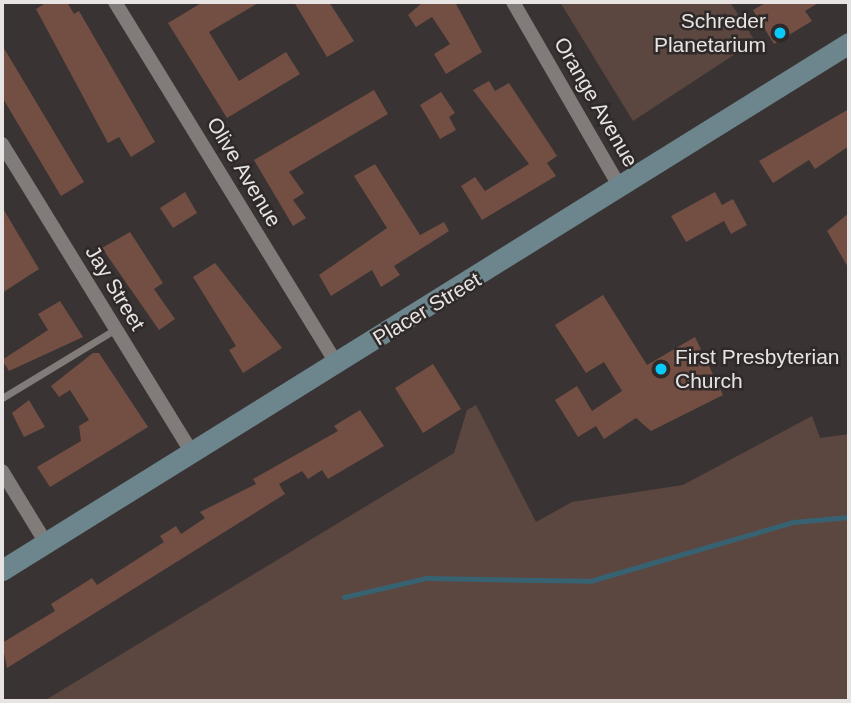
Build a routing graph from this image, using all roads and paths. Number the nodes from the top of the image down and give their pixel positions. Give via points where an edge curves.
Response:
1 (115, 2) edge
2 (513, 2) edge
3 (849, 43) edge
4 (2, 144) edge
5 (620, 187) junction
6 (116, 329) junction
7 (337, 364) junction
8 (2, 398) edge
9 (192, 454) junction
10 (2, 471) edge
11 (46, 542) junction
12 (2, 570) edge

1 - 7 street, Olive Avenue
2 - 5 street, Orange Avenue
3 - 5 main road, Placer Street
4 - 6 street, Jay Street
5 - 7 main road, Placer Street
6 - 8 lane
6 - 9 street, Jay Street
7 - 9 main road, Placer Street
9 - 11 main road, Placer Street
10 - 11 street
11 - 12 main road, Placer Street

